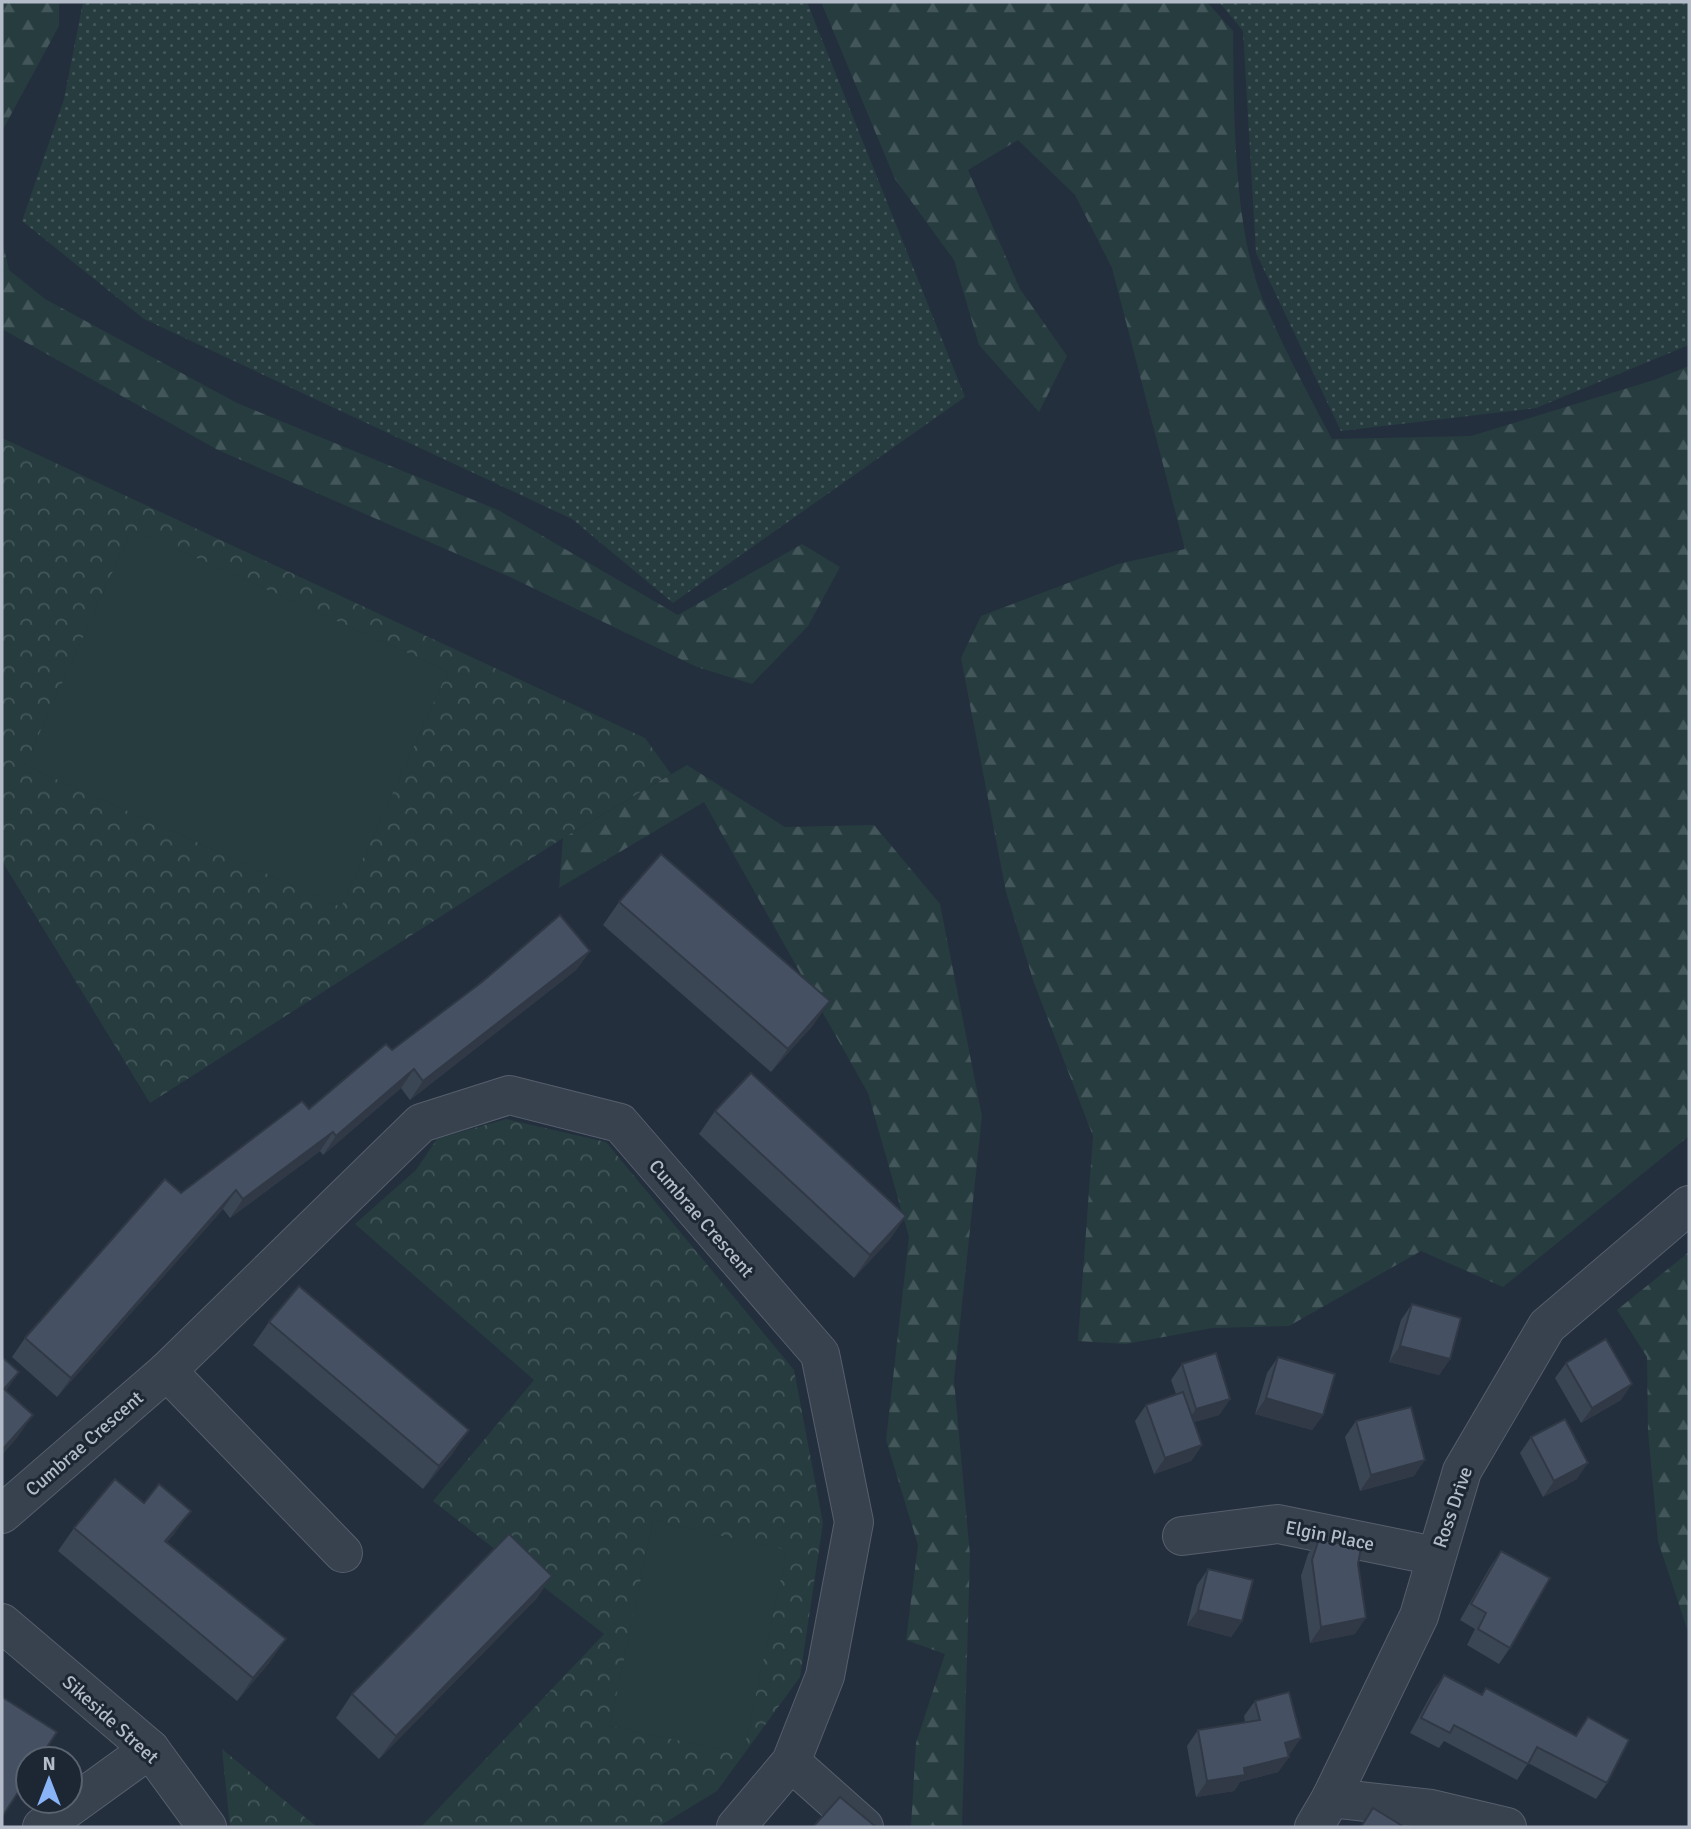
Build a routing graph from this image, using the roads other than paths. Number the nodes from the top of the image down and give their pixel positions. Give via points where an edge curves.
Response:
1 (1689, 1205) edge
2 (167, 1371) junction
3 (2, 1514) edge
4 (1182, 1536) dead end
5 (343, 1553) dead end
6 (1435, 1556) junction
7 (2, 1623) edge
8 (150, 1749) junction
9 (791, 1762) junction
10 (1323, 1813) edge
11 (42, 1827) edge
12 (206, 1827) edge
13 (736, 1827) edge
14 (864, 1827) edge
15 (1507, 1827) edge

1 - 6 street, Ross Drive via 1547,1326 1462,1471
2 - 3 street, Cumbrae Crescent
2 - 5 street
2 - 9 street, Cumbrae Crescent via 421,1123 509,1095 620,1123 820,1354 854,1522 825,1676
4 - 6 street, Elgin Place via 1278,1524
6 - 10 street, Ross Drive via 1419,1616
7 - 8 street, Sikeside Street
8 - 11 street
8 - 12 street, Sikeside Street
9 - 13 street, Cumbrae Crescent
9 - 14 street
10 - 15 street via 1431,1809

